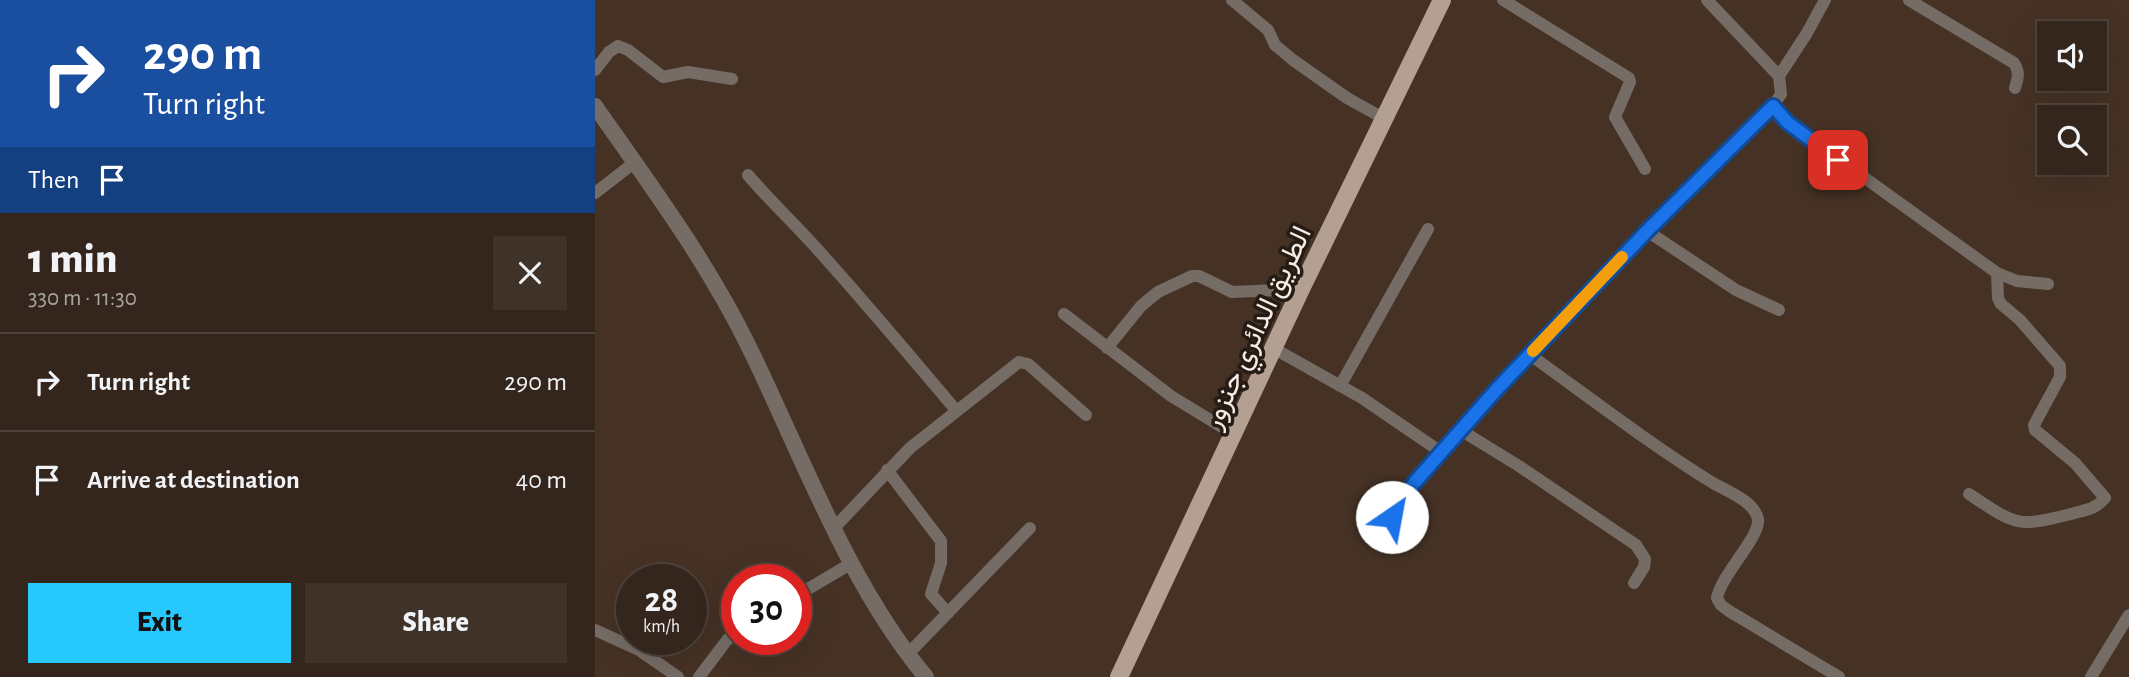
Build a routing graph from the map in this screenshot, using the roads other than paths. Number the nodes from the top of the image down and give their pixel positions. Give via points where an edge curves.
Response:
1 (1232, 0) edge
2 (1442, 0) edge
3 (1503, 0) edge
4 (1707, 0) edge
5 (1825, 0) edge
6 (1909, 0) edge
7 (595, 70) edge
8 (1779, 76) junction
9 (732, 79) dead end
10 (2015, 88) dead end
11 (595, 106) edge
12 (1773, 106) junction
13 (1385, 119) junction
14 (635, 162) junction
15 (1645, 169) dead end
16 (748, 175) dead end
17 (595, 193) edge
18 (1428, 229) dead end
19 (1647, 231) junction
20 (1997, 273) junction
21 (2047, 284) dead end
22 (1301, 289) junction
23 (1779, 310) dead end
24 (1064, 314) dead end
25 (1107, 348) junction
26 (1273, 348) junction
27 (1529, 354) junction
28 (1340, 386) junction
29 (956, 410) junction
30 (1086, 415) dead end
31 (1462, 431) junction
32 (1235, 435) junction
33 (1441, 453) junction
34 (887, 470) junction
35 (1969, 494) dead end
36 (834, 528) junction
37 (1030, 528) dead end
38 (1402, 542) dead end
39 (852, 563) junction
40 (1634, 583) dead end
41 (812, 587) edge
42 (948, 613) junction
43 (2129, 615) edge
44 (595, 630) edge
45 (721, 648) edge
46 (907, 655) junction
47 (1125, 675) edge
48 (678, 677) edge
49 (699, 677) edge
50 (926, 677) edge
51 (1839, 677) edge
52 (2091, 677) edge

1 - 13 street via 1268,30 1275,45 1293,60
2 - 13 main road, الطريق الدائري جنزور
3 - 15 street via 1629,78 1615,117
4 - 8 street
5 - 8 street
6 - 10 street via 2014,63 2018,69
7 - 9 street via 618,46 663,77 688,72
8 - 12 street via 1781,94
11 - 14 street
12 - 19 street
12 - 20 street via 1787,122
13 - 22 main road, الطريق الدائري جنزور
14 - 17 street
14 - 36 street via 728,308
16 - 29 street
18 - 28 street
19 - 23 street via 1736,290
19 - 27 street
20 - 21 street via 2017,281
20 - 35 street via 2001,304 2060,366 2060,377 2035,430 2075,463 2105,498 2091,509 2024,523 2004,517
22 - 25 street via 1232,292 1192,276 1141,306
22 - 26 main road, الطريق الدائري جنزور
24 - 25 street
25 - 32 street via 1190,409
26 - 28 street
26 - 32 main road, الطريق الدائري جنزور
27 - 31 street
27 - 51 street via 1751,507 1757,530 1717,598 1729,611
28 - 33 street
29 - 30 street via 1023,362
29 - 34 street
31 - 33 street
31 - 40 street via 1636,545 1645,559
32 - 47 main road, الطريق الدائري جنزور
33 - 38 street via 1394,510 1392,523
34 - 36 street
34 - 42 street via 941,541 941,563 931,594
36 - 39 street
37 - 42 street
39 - 41 street
39 - 46 street
42 - 46 street
43 - 52 street
44 - 48 street via 639,650
45 - 49 street
46 - 50 street

